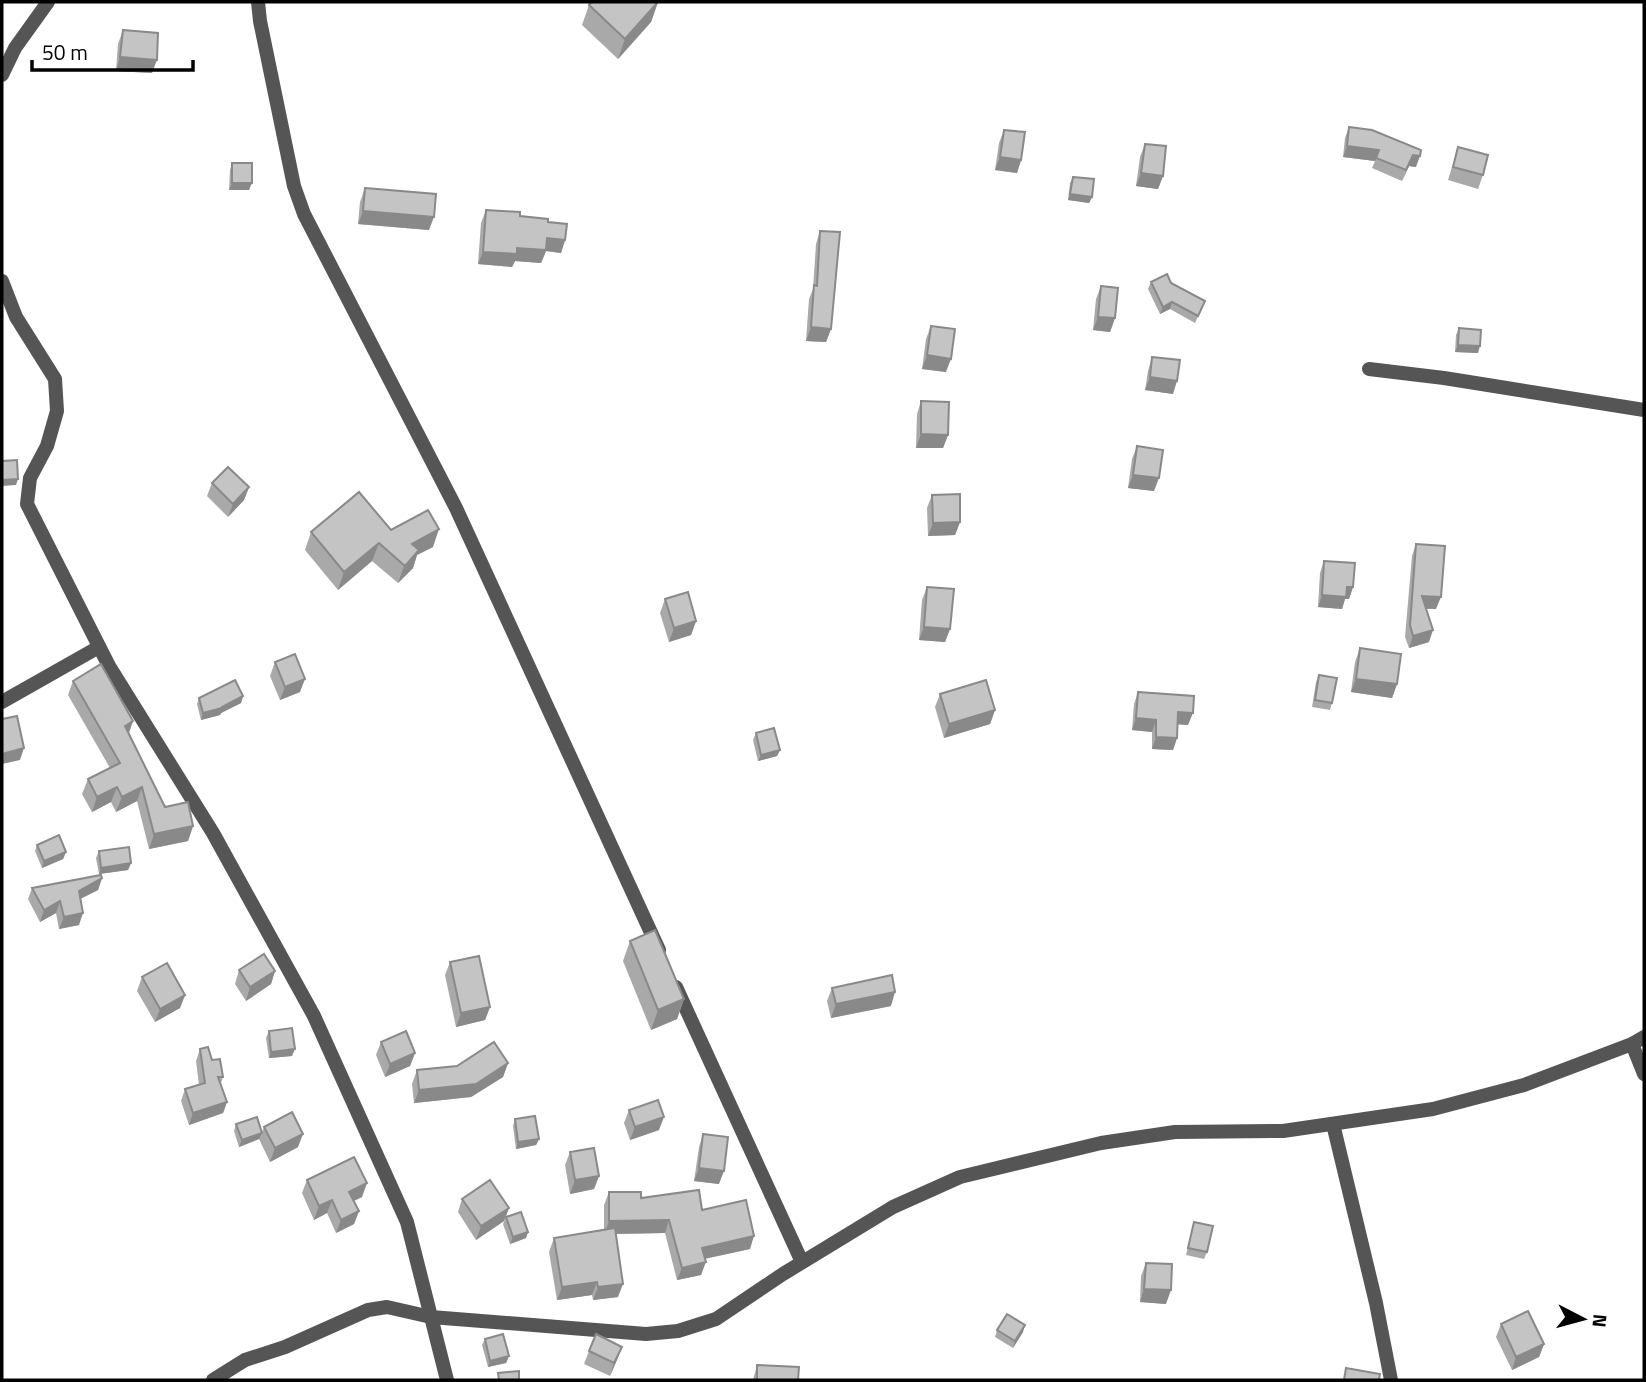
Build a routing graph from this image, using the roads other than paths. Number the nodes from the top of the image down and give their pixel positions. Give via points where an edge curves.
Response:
1 (48, 2) edge
2 (258, 2) edge
3 (2, 75) edge
4 (2, 281) edge
5 (1369, 369) dead end
6 (1644, 410) edge
7 (99, 647) junction
8 (2, 702) edge
9 (1638, 1041) edge
10 (1644, 1074) edge
11 (1333, 1124) junction
12 (802, 1262) junction
13 (431, 1317) junction
14 (213, 1380) edge
15 (447, 1380) edge
16 (1391, 1380) edge

1 - 3 street
2 - 12 street via 294,186 304,214 456,508
4 - 7 street via 16,317 55,379 57,411 47,446 30,478 27,504
5 - 6 street
7 - 8 street
7 - 13 street via 213,833 314,1017 407,1223
9 - 10 street
9 - 11 street via 1524,1085 1433,1109
11 - 12 street via 1283,1131 1175,1132 1004,1164 960,1177 892,1207
11 - 16 street
12 - 13 street via 716,1318 678,1331 646,1334
13 - 14 street via 387,1307 368,1310 245,1360
13 - 15 street

